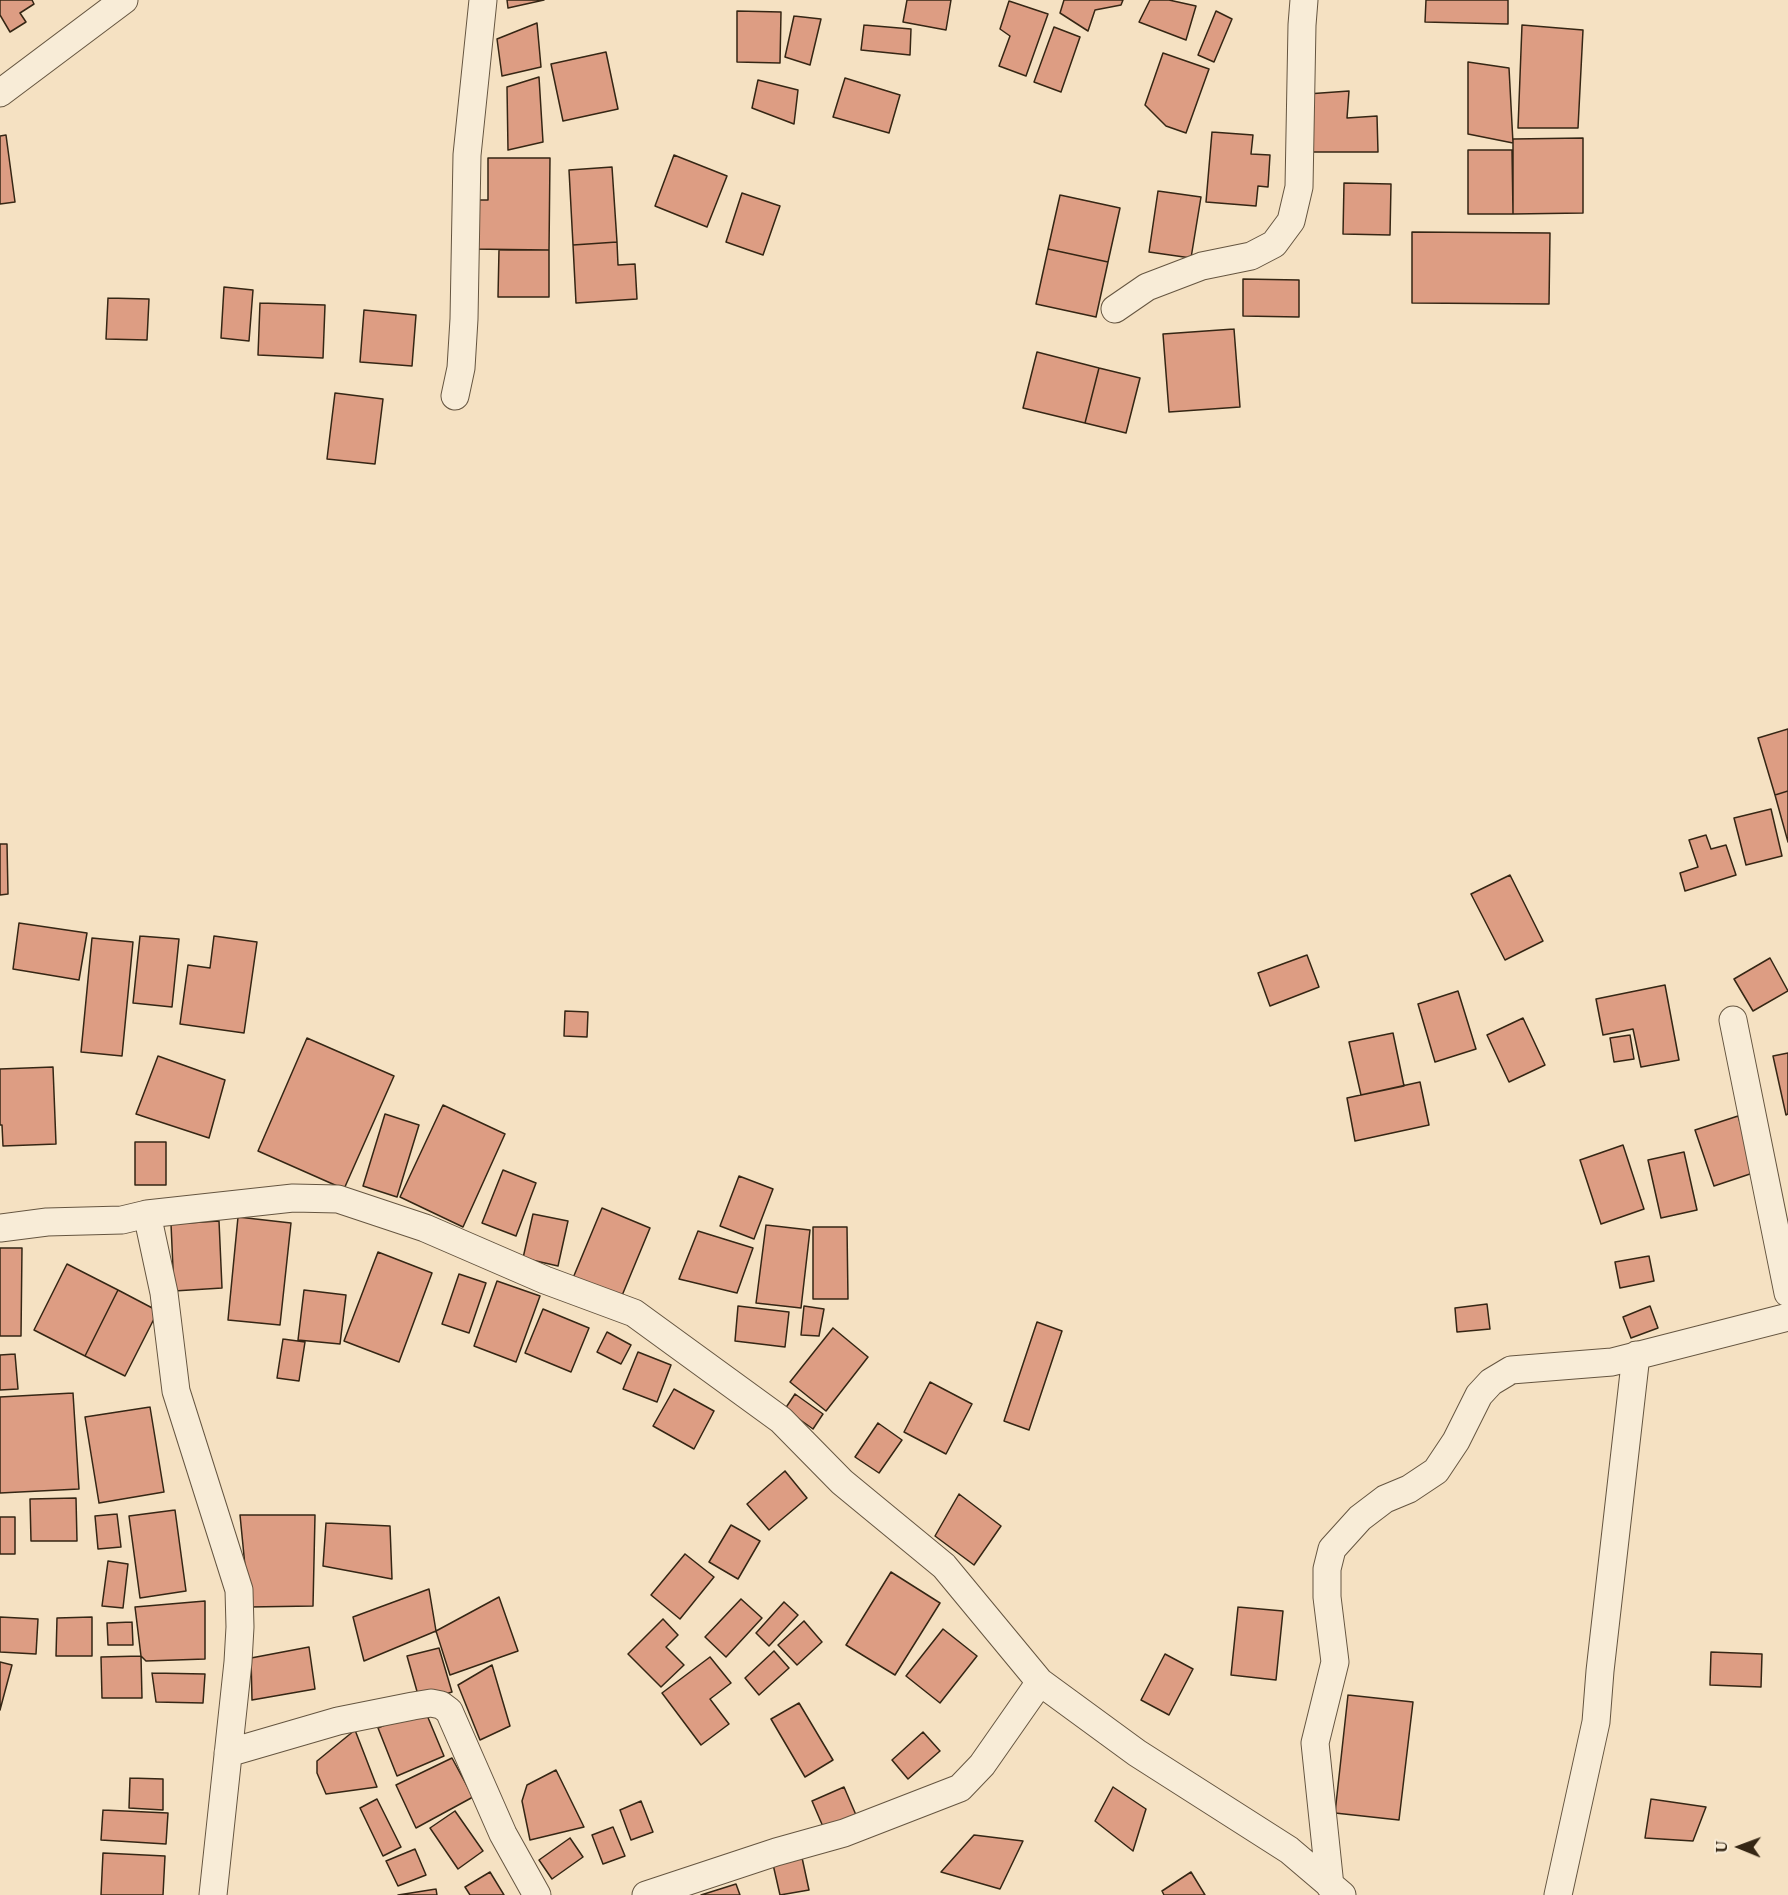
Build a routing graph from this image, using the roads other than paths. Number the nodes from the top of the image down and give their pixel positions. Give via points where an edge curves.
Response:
1 (124, 0) edge
2 (483, 0) edge
3 (1304, 0) edge
4 (0, 93) edge
5 (1115, 309) dead end
6 (455, 396) dead end
7 (1733, 1020) dead end
8 (147, 1214) junction
9 (0, 1228) edge
10 (1788, 1293) edge
11 (1788, 1317) edge
12 (1635, 1355) junction
13 (1040, 1682) junction
14 (228, 1752) junction
15 (1336, 1890) edge
16 (213, 1895) edge
17 (537, 1895) edge
18 (646, 1895) edge
19 (1558, 1895) edge

1 - 4 street
2 - 6 street via 467,155 463,329
3 - 5 street via 1299,187 1291,221 1274,244 1251,256 1202,266 1147,287
7 - 10 street
8 - 9 street via 122,1220
8 - 13 street via 293,1198 338,1199 425,1228 633,1313 781,1420 842,1482 944,1566
8 - 14 street via 164,1293 176,1391 239,1590 240,1627
11 - 12 street
12 - 15 street via 1612,1362 1511,1370 1491,1382 1479,1395 1436,1471 1385,1499 1360,1518 1332,1549 1327,1597 1335,1662 1315,1743
12 - 19 street via 1596,1722
13 - 15 street via 1137,1752 1289,1850
13 - 18 street via 982,1765 960,1788 844,1833
14 - 16 street
14 - 17 street via 338,1721 431,1703 441,1705 449,1711 503,1834

